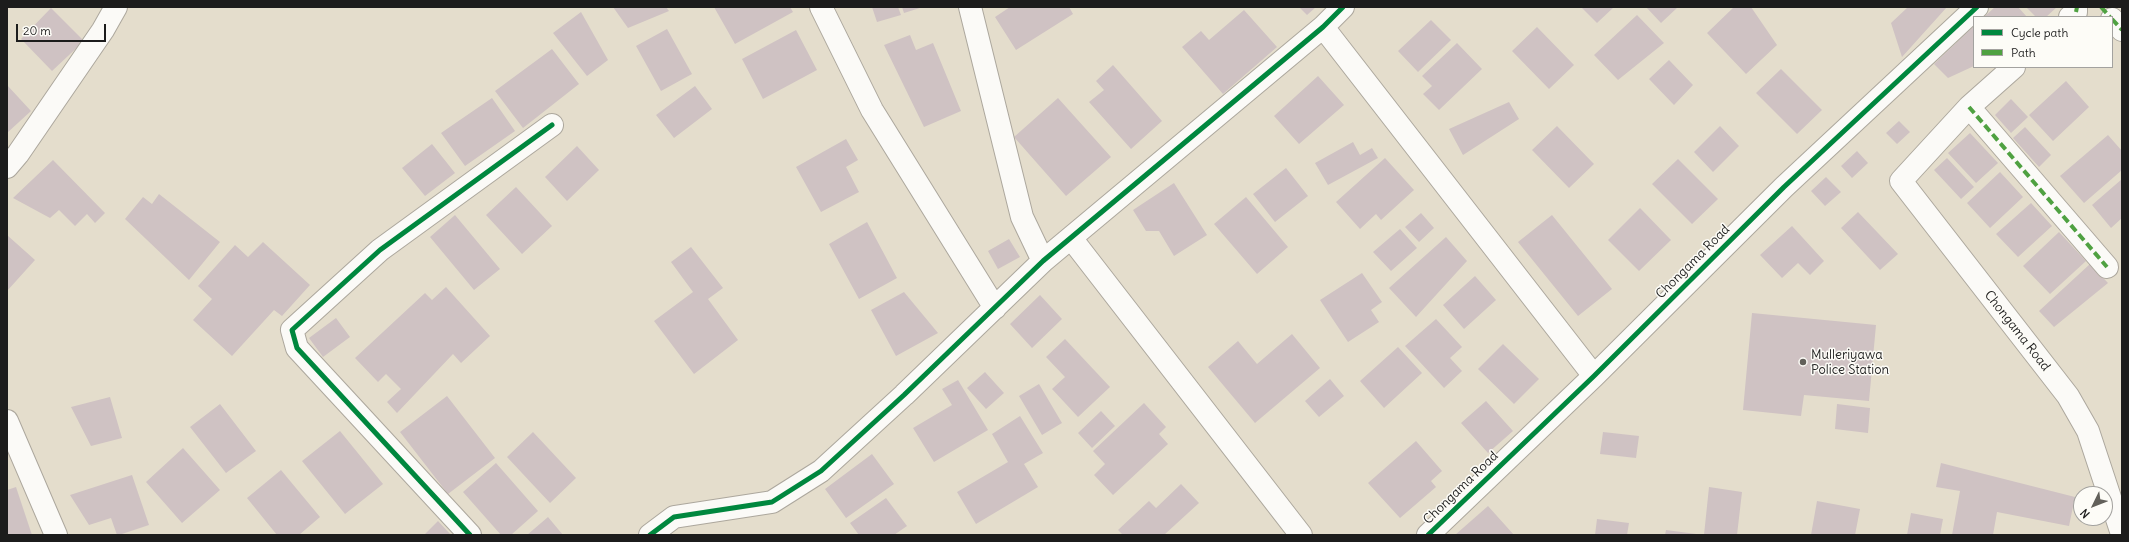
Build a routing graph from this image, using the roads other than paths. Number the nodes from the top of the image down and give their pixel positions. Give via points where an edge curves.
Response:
1 (116, 7) edge
2 (821, 7) edge
3 (970, 7) edge
4 (1343, 7) edge
5 (1977, 7) edge
6 (2101, 7) edge
7 (2109, 16) edge
8 (2113, 20) edge
9 (1323, 27) junction
10 (2122, 30) edge
11 (2013, 68) edge
12 (1969, 107) junction
13 (552, 125) dead end
14 (7, 167) edge
15 (1071, 238) junction
16 (1043, 261) junction
17 (2107, 267) dead end
18 (995, 308) junction
19 (1594, 376) junction
20 (7, 421) edge
21 (2122, 534) edge
22 (56, 535) edge
23 (470, 535) edge
24 (650, 535) edge
25 (1301, 535) edge
26 (1428, 535) edge

1 - 14 street via 103,30
2 - 18 street via 872,110
3 - 16 street via 1022,217
4 - 9 street
5 - 19 street, Chongama Road via 1784,187
6 - 7 street
8 - 10 street
9 - 15 street
9 - 19 street
11 - 12 street, Chongama Road
12 - 17 street
12 - 21 street, Chongama Road via 1900,181 2068,396 2088,431
13 - 23 street via 380,250 292,330 297,348
15 - 16 street
15 - 25 street
16 - 18 street
18 - 24 street via 821,470 772,502 674,517
19 - 26 street, Chongama Road
20 - 22 street

